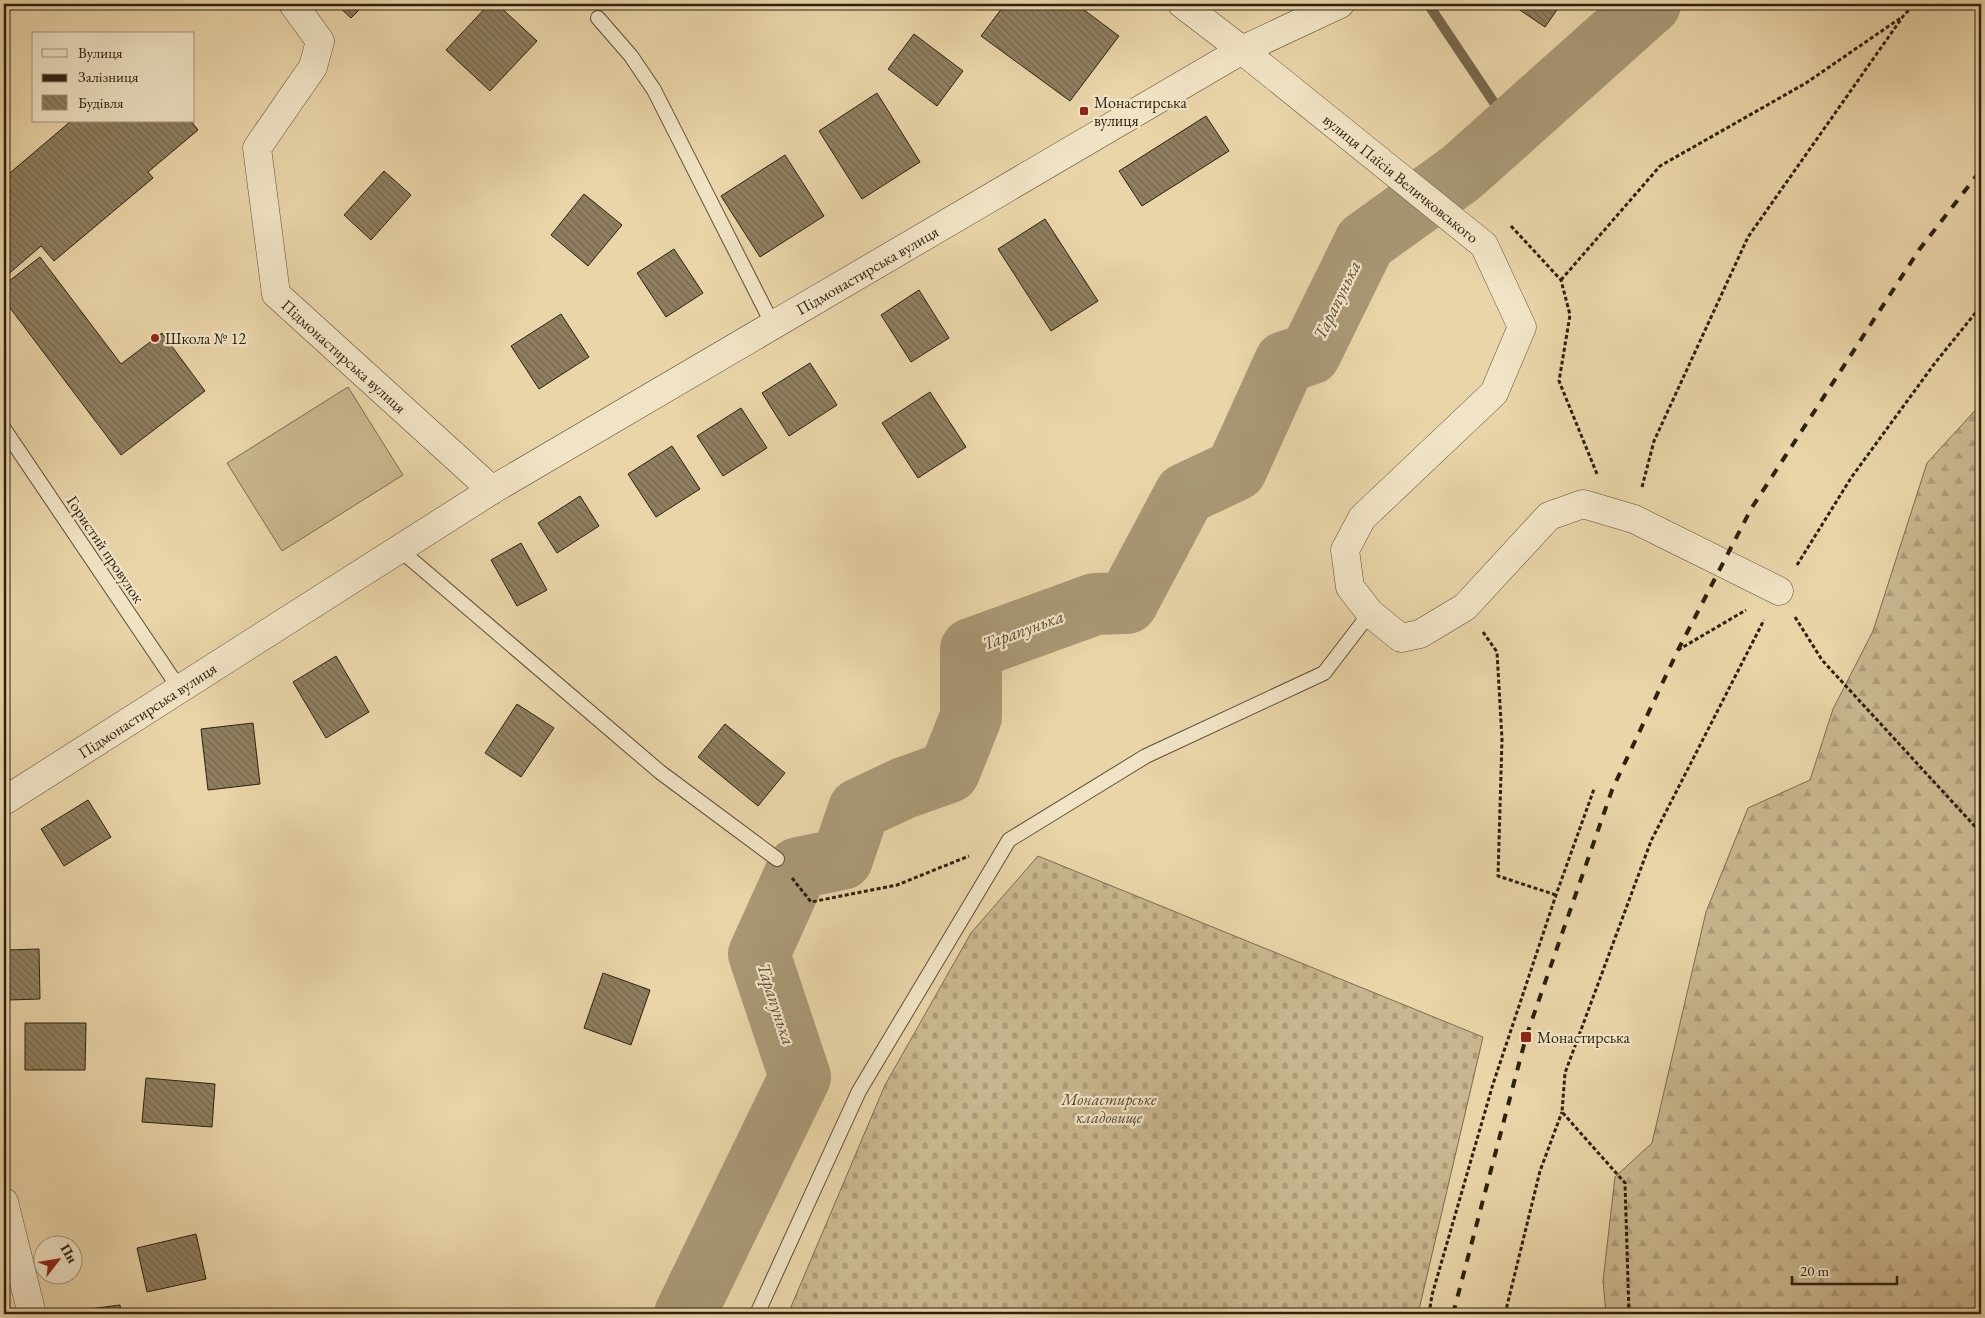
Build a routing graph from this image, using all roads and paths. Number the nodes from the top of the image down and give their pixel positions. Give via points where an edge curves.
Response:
1 (293, 4) edge
2 (1182, 4) edge
3 (1340, 4) edge
4 (1915, 4) edge
5 (1904, 15) junction
6 (598, 18) dead end
7 (1242, 50) junction
8 (1509, 224) dead end
9 (1562, 280) junction
10 (1981, 306) edge
11 (773, 325) junction
12 (4, 429) edge
13 (1597, 473) dead end
14 (492, 490) junction
15 (1634, 519) junction
16 (399, 550) junction
17 (1779, 591) junction
18 (1465, 607) junction
19 (1370, 613) junction
20 (1678, 650) dead end
21 (179, 688) junction
22 (1594, 789) dead end
23 (4, 801) edge
24 (1981, 833) edge
25 (1009, 840) junction
26 (777, 859) dead end
27 (1556, 894) junction
28 (810, 902) dead end
29 (1562, 1112) junction
30 (4, 1202) edge
31 (32, 1314) edge
32 (756, 1314) edge
33 (1429, 1314) edge
34 (1505, 1314) edge
35 (1628, 1314) edge

1 - 14 street, Підмонастирська вулиця via 320,41 313,67 257,148 276,294
2 - 7 street
3 - 7 street, Підмонастирська вулиця
4 - 5 path
5 - 9 path via 1806,83 1660,166
5 - 15 path via 1748,237 1654,441
6 - 11 lane via 631,56 654,90
7 - 11 street, Підмонастирська вулиця
7 - 19 street, вулиця Паїсія Величковського via 1484,245 1522,327 1494,394 1362,518 1346,550 1350,587
8 - 9 path
9 - 13 path via 1570,315 1559,381
10 - 17 path via 1857,470
11 - 14 street, Підмонастирська вулиця
12 - 21 lane, Гористий провулок
14 - 16 street, Підмонастирська вулиця
15 - 17 street, вулиця Паїсія Величковського
15 - 18 street, вулиця Паїсія Величковського via 1583,504 1550,516
16 - 21 street, Підмонастирська вулиця
16 - 26 lane via 660,772
17 - 20 path
17 - 24 path via 1822,660
17 - 29 path via 1651,841 1565,1073
18 - 19 street, вулиця Паїсія Величковського via 1420,634 1401,638
18 - 27 path via 1497,652 1502,739 1498,876
19 - 25 lane via 1324,673 1146,756
21 - 23 street, Підмонастирська вулиця
22 - 27 path
25 - 28 path via 897,885
25 - 32 lane via 859,1091
27 - 33 path via 1493,1084
29 - 34 path via 1540,1171
29 - 35 path via 1625,1183
30 - 31 street

